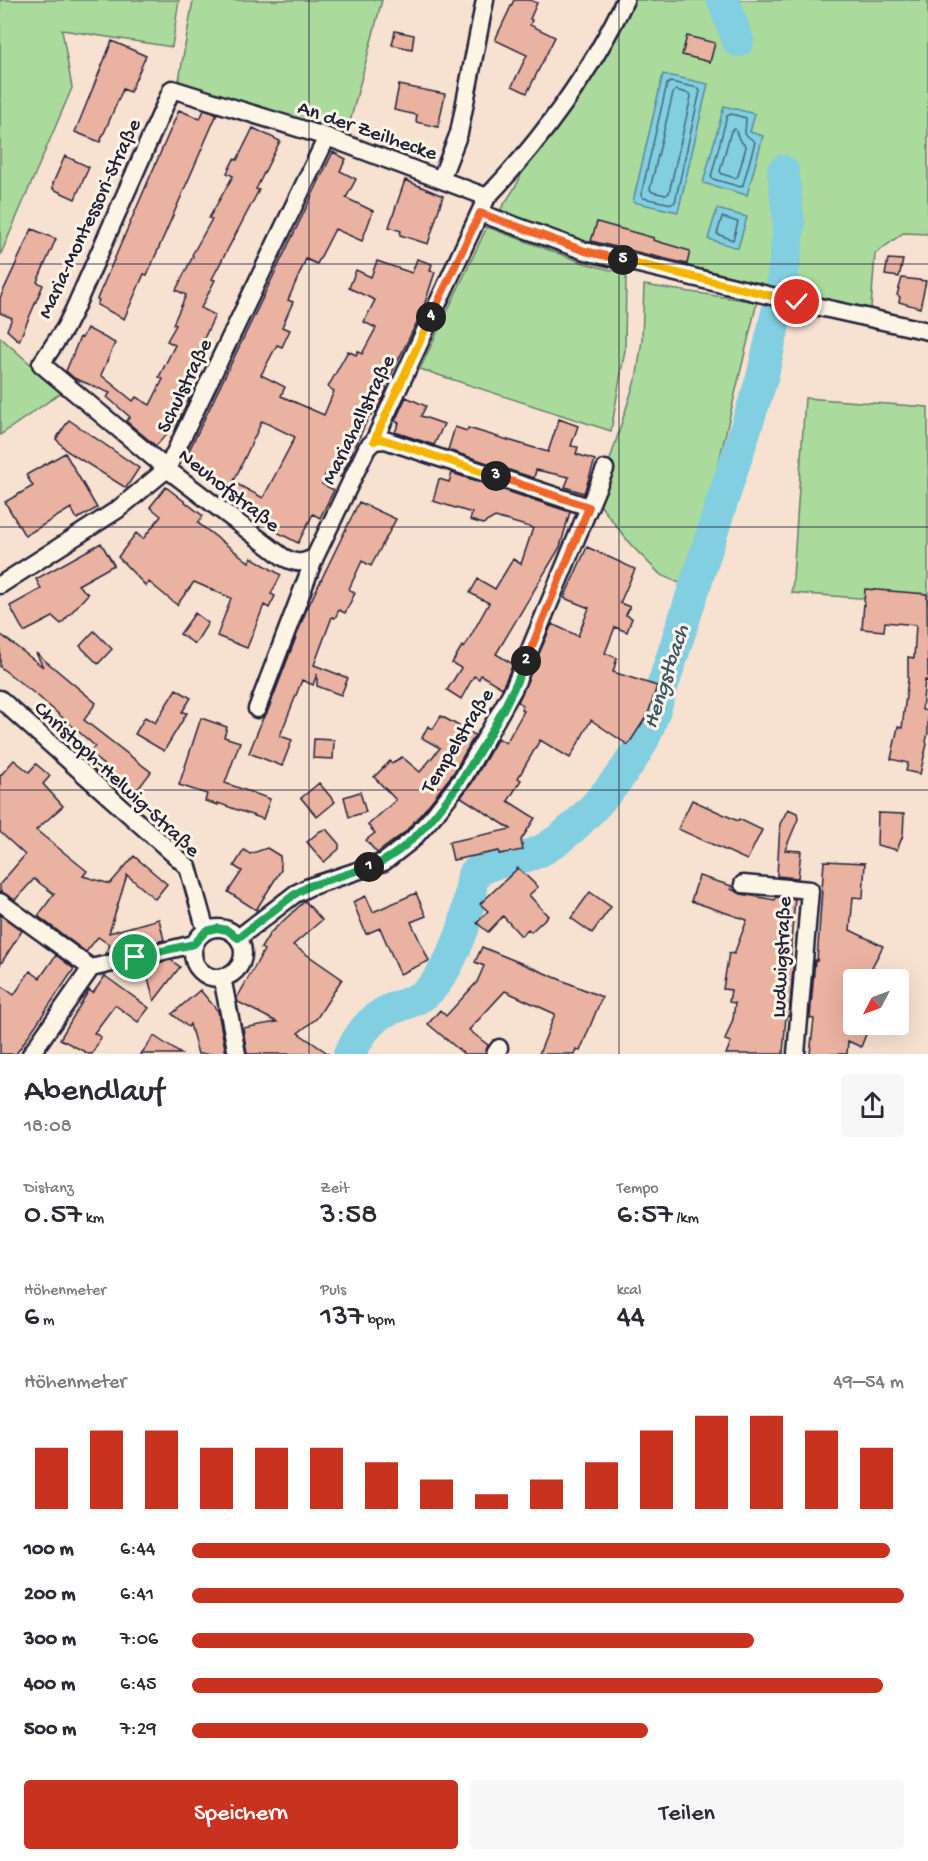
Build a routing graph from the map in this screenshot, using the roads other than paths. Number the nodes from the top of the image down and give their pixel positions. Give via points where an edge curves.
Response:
1 (485, 0) edge
2 (625, 0) edge
3 (172, 89) joint
4 (327, 137) junction
5 (441, 179) junction
6 (487, 197) junction
7 (480, 213) junction
8 (928, 331) edge
9 (41, 364) joint
10 (374, 441) junction
11 (167, 469) junction
12 (605, 469) dead end
13 (589, 507) junction
14 (315, 557) junction
15 (0, 585) edge
16 (0, 699) edge
17 (257, 709) dead end
18 (743, 884) dead end
19 (0, 902) edge
20 (206, 931) junction
21 (238, 938) junction
22 (194, 944) junction
23 (91, 968) junction
24 (222, 977) junction
25 (31, 1054) edge
26 (237, 1054) edge
27 (796, 1054) edge

1 - 5 street, An der Zeilhecke via 459,133
2 - 6 street via 584,72 513,171
3 - 4 street, An der Zeilhecke
3 - 9 street, Maria-Montessori-Straße via 74,310
4 - 5 street, An der Zeilhecke
4 - 11 street, Schulstraße
5 - 6 street
6 - 7 street, Mariahallstraße
7 - 8 street via 585,251
7 - 10 street, Mariahallstraße
9 - 11 street, Neuhofstraße
10 - 13 street via 385,440
10 - 14 street, Mariahallstraße via 367,448
11 - 14 street, Neuhofstraße via 283,557 301,564
11 - 15 street, Schulstraße via 117,510
12 - 13 street, Tempelstraße
13 - 21 street, Tempelstraße via 514,688 463,778 435,814 412,840 384,862 309,886
14 - 17 street, Mariahallstraße
16 - 20 street, Christoph-Helwig-Straße via 188,867
18 - 27 street, Ludwigstraße via 810,890
19 - 23 street
20 - 21 street via 227,930
20 - 22 street
21 - 24 street via 240,964
22 - 23 street
22 - 24 street via 198,968 212,977
23 - 25 street
24 - 26 street

